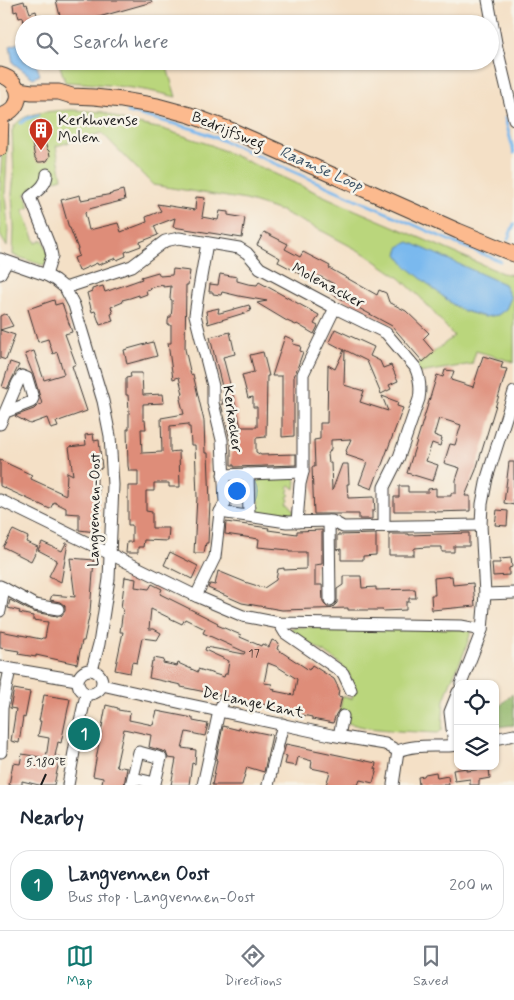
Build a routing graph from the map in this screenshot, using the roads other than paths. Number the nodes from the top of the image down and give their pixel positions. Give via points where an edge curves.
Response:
1 (488, 0) edge
2 (491, 15) edge
3 (499, 56) edge
4 (1, 74) edge
5 (17, 97) junction
6 (1, 116) edge
7 (514, 119) edge
8 (0, 148) edge
9 (47, 174) dead end
10 (207, 243) junction
11 (514, 253) edge
12 (4, 260) edge
13 (0, 274) edge
14 (46, 275) junction
15 (65, 288) junction
16 (335, 308) junction
17 (514, 392) edge
18 (6, 412) dead end
19 (0, 424) edge
20 (303, 472) junction
21 (248, 474) junction
22 (223, 475) junction
23 (0, 500) edge
24 (220, 512) junction
25 (249, 516) junction
26 (329, 521) junction
27 (297, 522) junction
28 (482, 525) junction
29 (384, 526) junction
30 (109, 554) junction
31 (2, 587) edge
32 (514, 593) edge
33 (485, 594) junction
34 (196, 596) junction
35 (330, 600) dead end
36 (58, 609) dead end
37 (0, 611) edge
38 (279, 623) junction
39 (482, 630) junction
40 (5, 668) edge
41 (92, 670) junction
42 (77, 680) junction
43 (463, 680) edge
44 (102, 685) junction
45 (351, 690) dead end
46 (86, 695) junction
47 (454, 702) edge
48 (221, 706) junction
49 (343, 716) dead end
50 (283, 724) junction
51 (454, 734) edge
52 (339, 736) junction
53 (514, 736) edge
54 (499, 738) edge
55 (454, 745) edge
56 (398, 751) junction
57 (1, 752) edge
58 (68, 785) edge
59 (203, 785) edge
60 (268, 785) edge
61 (393, 785) edge

1 - 2 street
3 - 7 street
4 - 5 main road via 12,80
5 - 6 main road via 11,111
5 - 11 main road, Bedrijfsweg via 59,92 157,106 190,115
6 - 8 main road
9 - 14 street via 41,188 30,197 52,256
10 - 15 street, Molenacker via 179,238 166,241 132,266
10 - 16 street, Molenacker via 239,248 260,268
10 - 22 street, Kerkacker via 195,315 213,386 213,404 222,440
12 - 13 street
12 - 14 street
14 - 15 street
15 - 30 street, Langvennen-Oost via 74,305 103,401 110,436 113,485
16 - 20 street via 303,374
16 - 29 street, Molenacker via 386,333 417,371 419,399 399,457 384,487
17 - 28 street via 487,478
18 - 19 street
20 - 21 street
20 - 27 street
21 - 22 street
21 - 25 street
22 - 24 street, Kerkacker via 225,503
23 - 30 street
24 - 25 street
24 - 34 street, Kerkacker via 215,557
25 - 27 street
26 - 27 street
26 - 29 street via 343,527
26 - 35 street
28 - 29 street
28 - 33 street
30 - 34 street
30 - 41 street, Langvennen-Oost via 109,579
31 - 36 street via 35,605
31 - 37 street
32 - 33 street
33 - 39 street
34 - 38 street via 242,616
38 - 39 street via 461,626
38 - 45 street via 285,633 343,673
39 - 43 street
40 - 42 street
40 - 57 street
41 - 42 street via 85,671
41 - 44 street via 100,675
42 - 46 street via 79,689
44 - 46 street via 95,694
44 - 48 street, De Lange Kant
46 - 58 street
47 - 51 street via 450,712
48 - 50 street, De Lange Kant
48 - 59 street
49 - 52 street
50 - 52 street, De Lange Kant
50 - 60 street
52 - 56 street, De Lange Kant via 385,744
53 - 54 street
55 - 56 street
56 - 61 street

